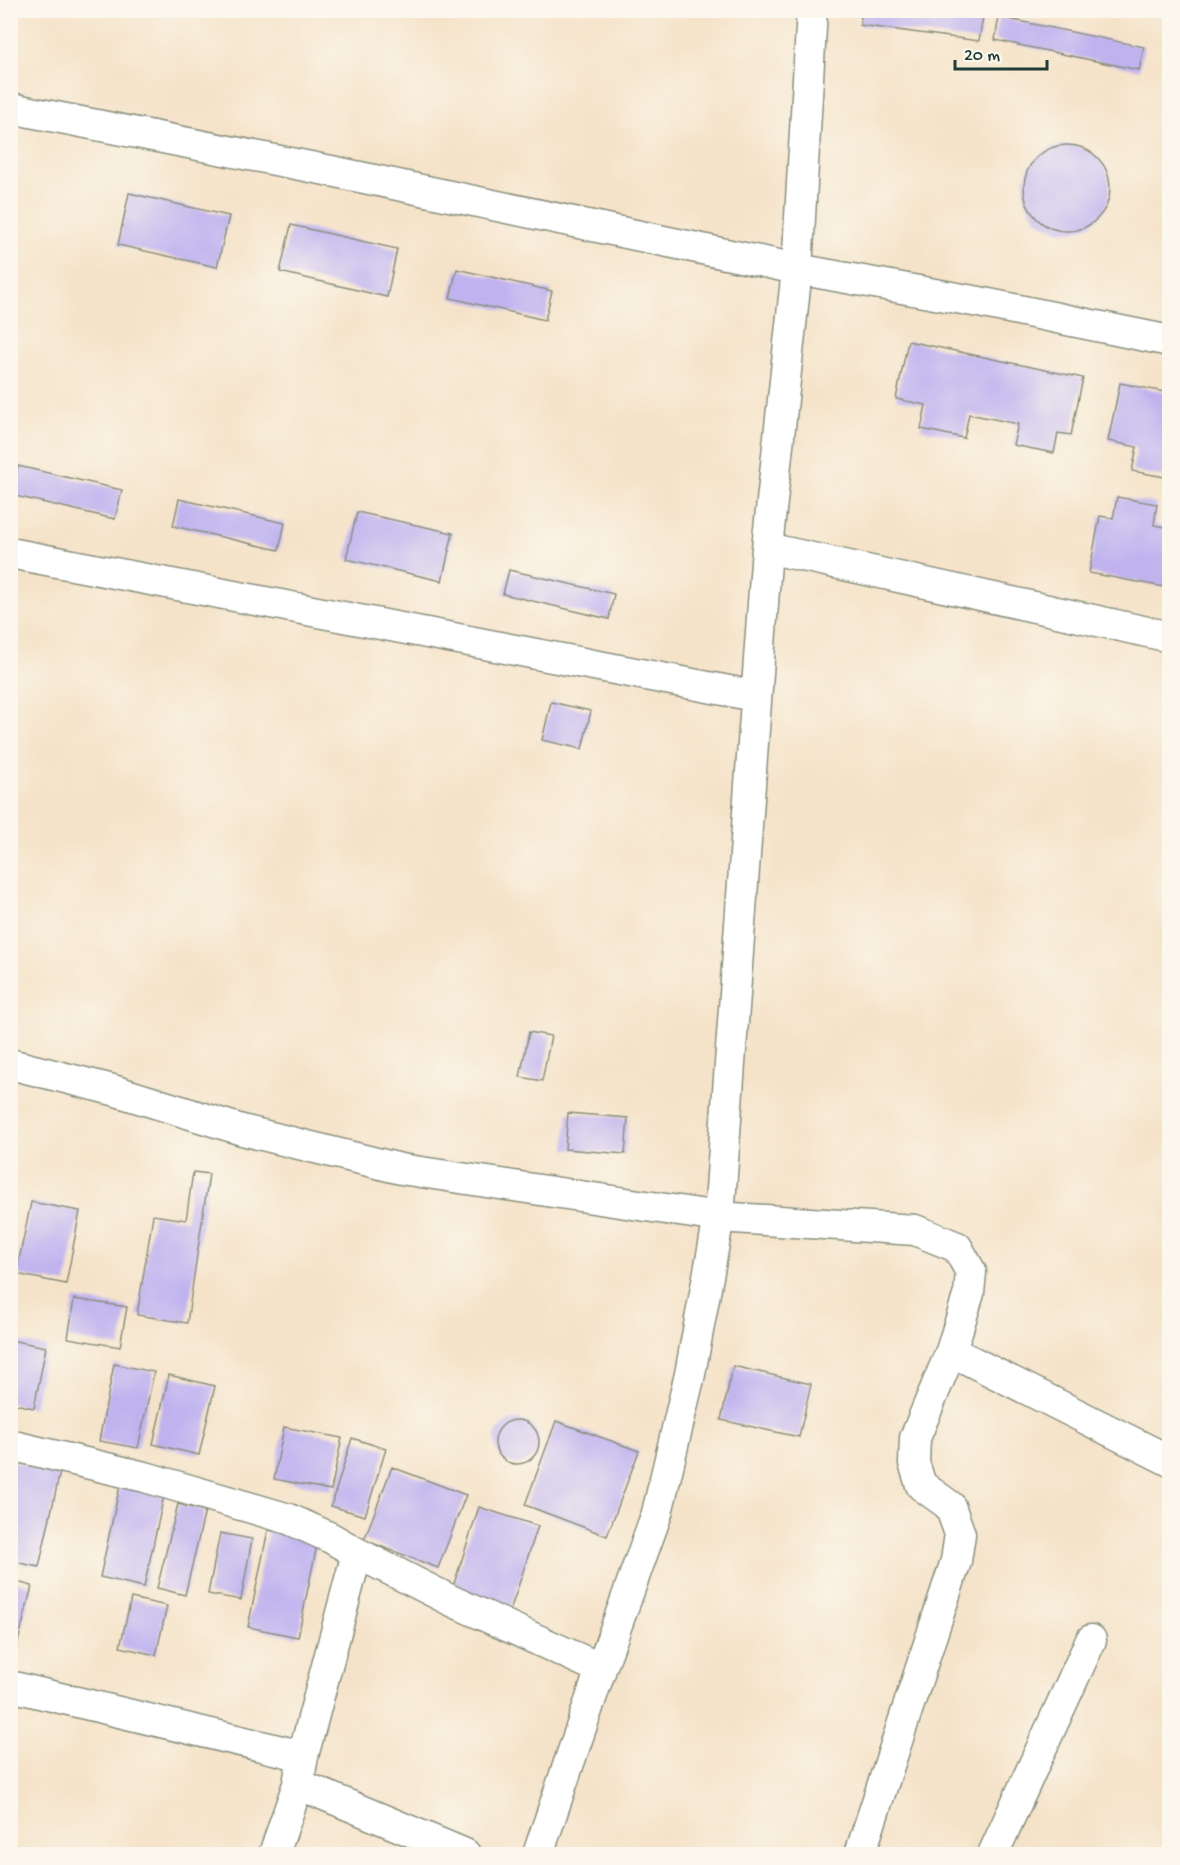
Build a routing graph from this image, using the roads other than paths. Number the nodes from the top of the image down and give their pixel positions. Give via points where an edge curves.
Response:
1 (812, 10) edge
2 (10, 108) edge
3 (797, 269) junction
4 (1170, 341) edge
5 (767, 548) junction
6 (10, 553) edge
7 (1170, 637) edge
8 (755, 696) junction
9 (10, 1064) edge
10 (719, 1217) junction
11 (951, 1351) junction
12 (10, 1445) edge
13 (1170, 1461) edge
14 (357, 1553) junction
15 (1091, 1640) dead end
16 (601, 1669) junction
17 (10, 1686) edge
18 (301, 1770) junction
19 (274, 1854) edge
20 (465, 1854) edge
21 (538, 1854) edge
22 (860, 1854) edge
23 (993, 1854) edge

1 - 3 street
2 - 3 street
3 - 4 street
3 - 5 street
5 - 7 street
5 - 8 street
6 - 8 street
8 - 10 street
9 - 10 street via 113,1090 242,1130 400,1169
10 - 11 street via 915,1230 957,1247 971,1272 969,1293
10 - 16 street via 690,1374 657,1513
11 - 13 street
11 - 22 street via 915,1438 914,1463 921,1485 950,1506 960,1534 956,1561
12 - 14 street via 145,1477 289,1519
14 - 16 street
14 - 18 street
15 - 23 street
16 - 21 street
17 - 18 street
18 - 19 street
18 - 20 street

